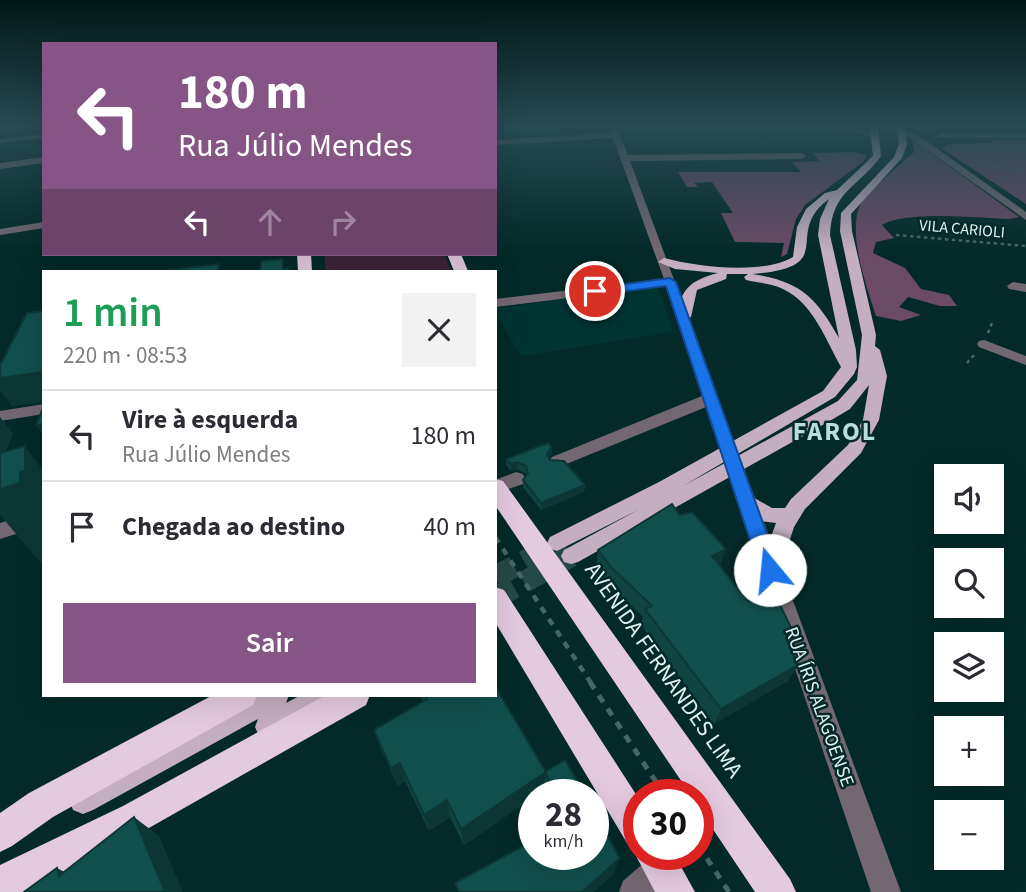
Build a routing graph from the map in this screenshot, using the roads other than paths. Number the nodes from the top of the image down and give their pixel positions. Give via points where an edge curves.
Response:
1 (629, 169) edge
2 (771, 169) edge
3 (864, 169) edge
4 (888, 169) edge
5 (958, 169) edge
6 (773, 171) dead end
7 (846, 186) junction
8 (42, 214) edge
9 (1026, 217) edge
10 (0, 220) edge
11 (42, 225) edge
12 (0, 232) edge
13 (667, 272) junction
14 (722, 276) junction
15 (497, 303) edge
16 (684, 317) junction
17 (869, 335) junction
18 (984, 344) dead end
19 (1026, 361) edge
20 (849, 367) junction
21 (715, 406) junction
22 (42, 409) edge
23 (0, 416) edge
24 (558, 461) edge
25 (502, 484) edge
26 (749, 502) junction
27 (791, 515) junction
28 (42, 518) edge
29 (0, 531) edge
30 (770, 570) junction
31 (499, 612) edge
32 (238, 697) edge
33 (273, 697) edge
34 (322, 697) edge
35 (351, 697) edge
36 (623, 806) edge
37 (0, 834) edge
38 (0, 845) edge
39 (663, 871) edge
40 (0, 882) edge
41 (634, 892) edge
42 (777, 892) edge
43 (886, 892) edge

1 - 13 street, RUA ÍRIS ALAGOENSE
2 - 6 street
3 - 7 main road
4 - 17 main road via 846,212
5 - 9 street
7 - 13 main road via 811,209 795,261 774,268
7 - 20 main road via 827,208 824,235
8 - 10 street
11 - 12 street
13 - 14 main road
13 - 15 street
13 - 16 street, RUA ÍRIS ALAGOENSE
14 - 16 main road via 692,287 685,298
14 - 20 main road via 768,278 802,293
16 - 21 street, RUA ÍRIS ALAGOENSE
17 - 20 main road via 865,380 844,404 564,550 807,408 838,386
17 - 27 main road via 879,376 871,420 855,449
18 - 19 street
21 - 24 street
21 - 26 street, RUA ÍRIS ALAGOENSE
22 - 23 street
25 - 42 highway, AVENIDA FERNANDES LIMA
26 - 27 main road via 768,516
26 - 30 street, RUA ÍRIS ALAGOENSE
27 - 30 main road
28 - 29 street
30 - 43 street, RUA ÍRIS ALAGOENSE
31 - 36 highway
32 - 37 highway via 41,805
33 - 38 main road
34 - 40 main road
35 - 40 highway via 59,859
39 - 41 street

